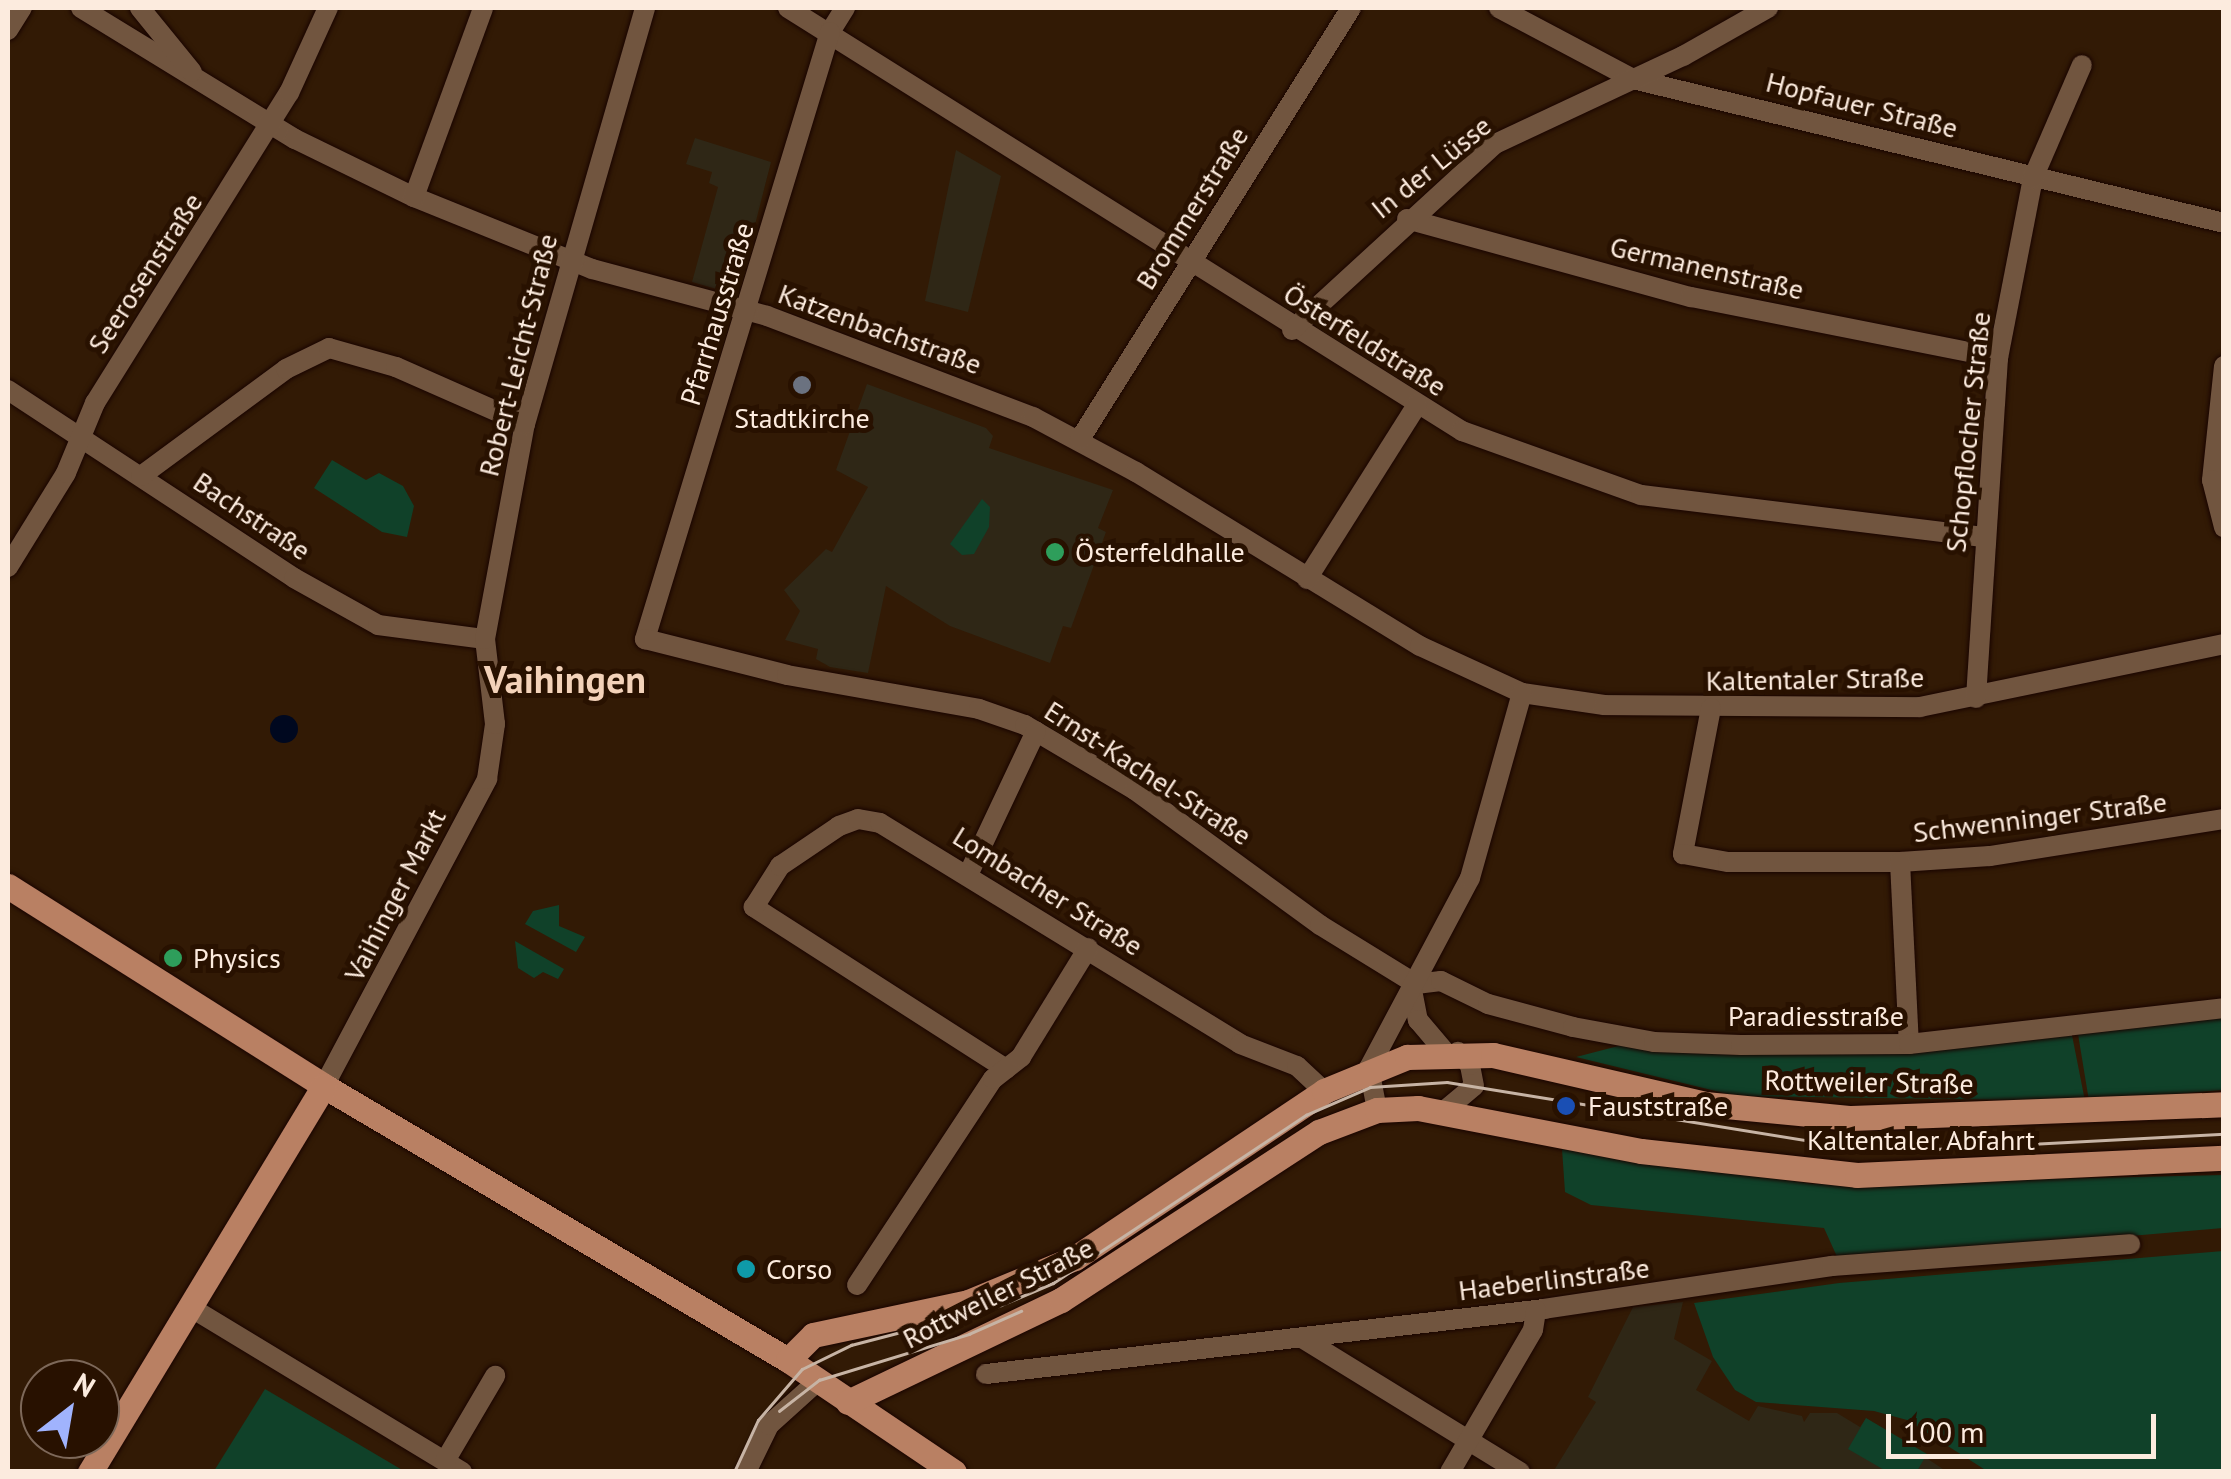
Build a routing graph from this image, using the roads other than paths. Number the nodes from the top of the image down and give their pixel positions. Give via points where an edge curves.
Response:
1 (22, 8) edge
2 (80, 8) edge
3 (140, 8) edge
4 (328, 8) edge
5 (483, 8) edge
6 (646, 8) edge
7 (788, 8) edge
8 (845, 8) edge
9 (1351, 8) edge
10 (1499, 8) edge
11 (1768, 8) edge
12 (8, 30) edge
13 (830, 32) junction
14 (1682, 56) junction
15 (2082, 65) dead end
16 (194, 74) junction
17 (1634, 78) junction
18 (1694, 91) junction
19 (271, 124) junction
20 (2034, 178) junction
21 (414, 198) junction
22 (1407, 218) junction
23 (2224, 223) edge
24 (1191, 259) junction
25 (568, 260) junction
26 (748, 311) junction
27 (1292, 330) junction
28 (1998, 358) junction
29 (2224, 366) edge
30 (8, 390) edge
31 (1417, 404) junction
32 (525, 424) junction
33 (80, 436) junction
34 (1080, 440) junction
35 (141, 476) junction
36 (2224, 527) edge
37 (1983, 537) junction
38 (8, 567) edge
39 (1308, 579) junction
40 (485, 639) junction
41 (645, 639) joint
42 (2224, 644) edge
43 (1522, 693) junction
44 (1976, 698) junction
45 (1711, 708) junction
46 (495, 724) joint
47 (1036, 731) junction
48 (2224, 819) edge
49 (1900, 862) junction
50 (968, 875) junction
51 (8, 886) edge
52 (1088, 948) junction
53 (1414, 987) junction
54 (2224, 1008) edge
55 (1908, 1044) junction
56 (1451, 1052) junction
57 (1368, 1068) junction
58 (1006, 1069) junction
59 (324, 1086) junction
60 (1324, 1090) junction
61 (2224, 1104) edge
62 (1378, 1110) junction
63 (1443, 1112) junction
64 (2224, 1158) edge
65 (2130, 1244) dead end
66 (857, 1285) dead end
67 (190, 1307) junction
68 (1536, 1310) junction
69 (1302, 1338) junction
70 (788, 1360) junction
71 (986, 1374) dead end
72 (495, 1376) dead end
73 (819, 1380) junction
74 (848, 1402) junction
75 (1468, 1440) junction
76 (453, 1466) edge
77 (90, 1472) edge
78 (746, 1472) edge
79 (954, 1472) edge
80 (1450, 1472) edge
81 (1520, 1472) edge

1 - 12 street
2 - 16 street, Katzenbachstraße
3 - 16 street, Katzenbachstraße
4 - 19 street, Seerosenstraße
5 - 21 street
6 - 25 street, Robert-Leicht-Straße
7 - 13 street, Österfeldstraße
8 - 13 street, Pfarrhausstraße
9 - 24 street, Brommerstraße
10 - 17 street, Hopfauer Straße
11 - 14 street, In der Lüsse
13 - 24 street, Österfeldstraße
13 - 26 street, Pfarrhausstraße
14 - 17 street, In der Lüsse
14 - 18 street
15 - 20 street, Schopflocher Straße
16 - 19 street, Katzenbachstraße
17 - 18 street, Hopfauer Straße
17 - 22 street, In der Lüsse via 1495,144
18 - 20 street, Hopfauer Straße
19 - 21 street, Katzenbachstraße
19 - 33 street, Seerosenstraße
20 - 23 street, Hopfauer Straße
20 - 28 street, Schopflocher Straße
21 - 25 street, Katzenbachstraße
22 - 27 street, In der Lüsse
22 - 28 street, Germanenstraße via 1691,296
24 - 27 street, Österfeldstraße
24 - 34 street, Brommerstraße
25 - 26 street, Katzenbachstraße
25 - 32 street, Robert-Leicht-Straße
26 - 34 street, Katzenbachstraße via 900,362
26 - 41 street, Pfarrhausstraße
27 - 31 street, Österfeldstraße
28 - 37 street, Schopflocher Straße
29 - 36 street via 2212,480
30 - 33 street, Bachstraße
31 - 37 street, Österfeldstraße via 1526,459 1641,495
31 - 39 street
32 - 35 street via 355,352 311,354
32 - 40 street, Robert-Leicht-Straße
33 - 35 street, Bachstraße
33 - 38 street, Seerosenstraße via 66,473
34 - 39 street, Katzenbachstraße
35 - 40 street, Bachstraße via 294,578 396,630
37 - 44 street, Schopflocher Straße
39 - 43 street, Katzenbachstraße via 1474,676
40 - 46 street, Robert-Leicht-Straße
41 - 47 street, Ernst-Kachel-Straße via 787,675 979,709
42 - 44 street, Kaltentaler Straße
43 - 45 street, Kaltentaler Straße
43 - 53 street via 1470,878
44 - 45 street, Kaltentaler Straße via 1920,708
45 - 49 street, Schwenninger Straße via 1683,854 1728,862
46 - 59 street, Vaihinger Markt via 487,779
47 - 50 street
47 - 53 street, Ernst-Kachel-Straße via 1181,820 1320,926
48 - 49 street, Schwenninger Straße via 1990,856
49 - 55 street
50 - 52 street, Lombacher Straße
50 - 58 street, Lombacher Straße via 899,832 858,819 790,855 754,907
51 - 59 main road
52 - 58 street via 1021,1057
52 - 60 street, Lombacher Straße via 1240,1044 1298,1066
53 - 55 street, Paradiesstraße via 1441,981 1527,1016 1654,1042
53 - 56 street via 1418,1020
53 - 57 street
54 - 55 street, Paradiesstraße
56 - 57 main road, Rottweiler Straße
56 - 61 main road, Rottweiler Straße via 1776,1113 1949,1116
56 - 63 street via 1474,1086
57 - 60 main road, Rottweiler Straße
57 - 62 street
58 - 66 street via 993,1078
59 - 67 main road
59 - 70 main road
60 - 70 main road, Rottweiler Straße via 1074,1258 968,1302 812,1335
62 - 63 main road, Rottweiler Straße
62 - 74 main road, Rottweiler Straße via 1319,1132 1046,1308
63 - 64 main road, Kaltentaler Abfahrt via 1641,1150 1857,1175
65 - 68 street, Haeberlinstraße via 1832,1266
67 - 76 street
67 - 77 main road
68 - 69 street, Haeberlinstraße
68 - 75 street via 1533,1330
69 - 71 street, Haeberlinstraße
69 - 75 street
70 - 73 main road
72 - 76 street
73 - 74 main road
73 - 78 street via 768,1425
74 - 79 main road
75 - 80 street
75 - 81 street

